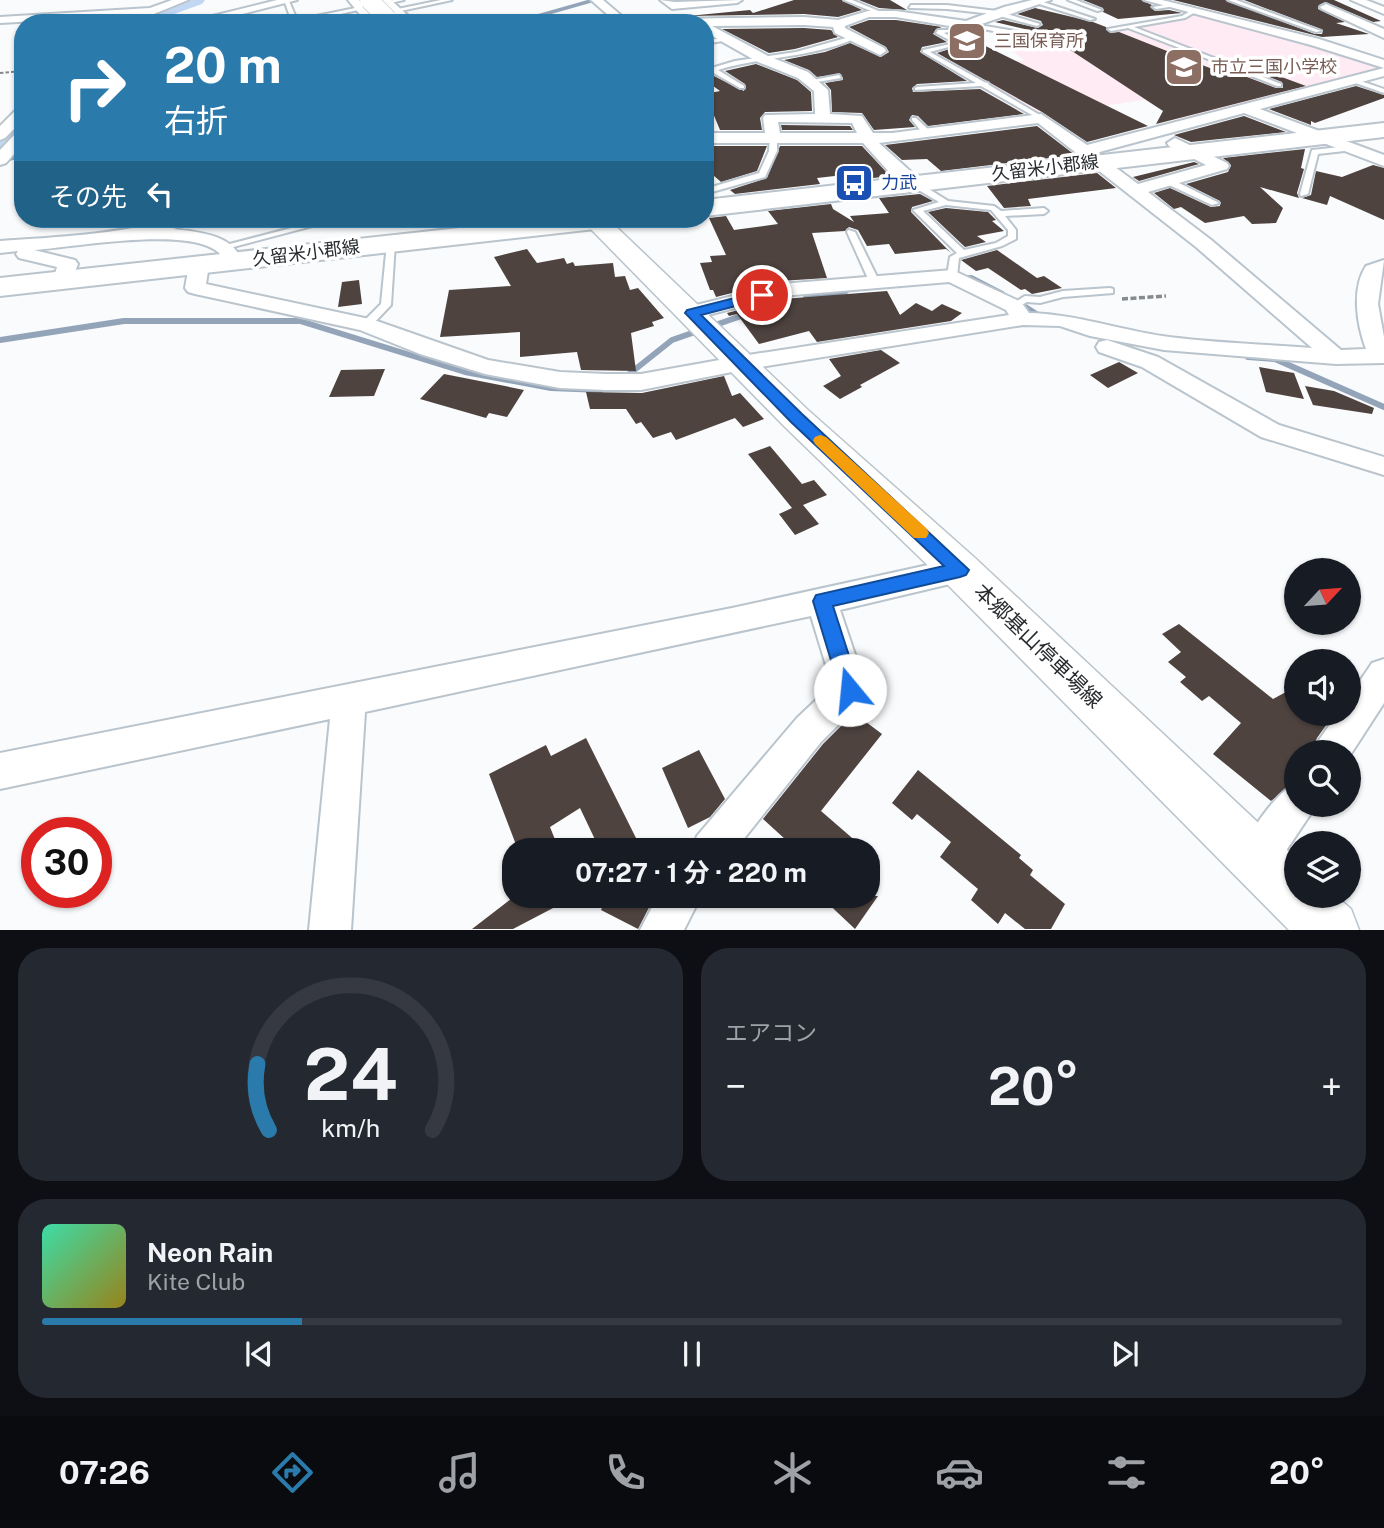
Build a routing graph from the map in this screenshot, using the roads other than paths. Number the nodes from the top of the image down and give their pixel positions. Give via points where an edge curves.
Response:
1 (183, 0) edge
2 (449, 0) edge
3 (596, 0) edge
4 (665, 0) edge
5 (736, 0) edge
6 (847, 0) edge
7 (1071, 0) edge
8 (1231, 0) edge
9 (1357, 0) edge
10 (1366, 0) edge
11 (289, 1) edge
12 (1042, 1) edge
13 (361, 3) edge
14 (1174, 6) edge
15 (1326, 7) dead end
16 (911, 8) dead end
17 (1099, 10) dead end
18 (150, 11) junction
19 (387, 12) edge
20 (1384, 13) edge
21 (100, 14) edge
22 (143, 14) edge
23 (230, 14) edge
24 (323, 14) edge
25 (613, 14) edge
26 (883, 14) junction
27 (996, 14) junction
28 (1346, 15) junction
29 (1092, 19) dead end
30 (714, 23) edge
31 (839, 24) junction
32 (1037, 24) dead end
33 (967, 25) junction
34 (1298, 26) junction
35 (1130, 27) junction
36 (1111, 29) dead end
37 (714, 31) edge
38 (946, 31) dead end
39 (1275, 32) junction
40 (1318, 32) dead end
41 (1384, 34) edge
42 (855, 37) junction
43 (726, 38) junction
44 (1045, 38) dead end
45 (714, 40) edge
46 (880, 51) dead end
47 (1384, 51) edge
48 (1366, 58) junction
49 (763, 59) junction
50 (1384, 64) edge
51 (714, 70) edge
52 (1384, 72) edge
53 (714, 73) edge
54 (839, 77) dead end
55 (1352, 80) junction
56 (811, 81) junction
57 (986, 84) junction
58 (1279, 85) dead end
59 (742, 87) dead end
60 (917, 89) dead end
61 (1384, 91) edge
62 (1246, 109) junction
63 (823, 118) junction
64 (1041, 118) junction
65 (914, 119) dead end
66 (14, 120) edge
67 (1384, 130) edge
68 (928, 134) junction
69 (1154, 134) junction
70 (0, 135) edge
71 (1318, 137) junction
72 (714, 138) edge
73 (774, 138) junction
74 (867, 138) junction
75 (14, 144) edge
76 (1350, 148) junction
77 (1193, 152) junction
78 (1091, 157) junction
79 (0, 160) edge
80 (1384, 161) edge
81 (1168, 181) junction
82 (913, 183) junction
83 (714, 189) edge
84 (1136, 190) junction
85 (1304, 194) dead end
86 (946, 203) junction
87 (1215, 203) dead end
88 (714, 207) edge
89 (1044, 211) dead end
90 (1000, 214) junction
91 (142, 228) edge
92 (307, 228) edge
93 (522, 228) edge
94 (610, 228) edge
95 (851, 232) dead end
96 (391, 243) junction
97 (0, 248) edge
98 (962, 253) junction
99 (227, 254) junction
100 (199, 265) junction
101 (1384, 266) edge
102 (952, 276) junction
103 (63, 280) junction
104 (875, 283) junction
105 (0, 287) edge
106 (1110, 291) dead end
107 (692, 313) junction
108 (1026, 316) junction
109 (366, 326) junction
110 (1382, 356) edge
111 (1336, 357) junction
112 (742, 363) junction
113 (1384, 466) edge
114 (960, 570) junction
115 (822, 601) junction
116 (1384, 674) edge
117 (349, 699) junction
118 (1341, 740) edge
119 (0, 771) edge
120 (1287, 817) edge
121 (721, 838) edge
122 (1257, 859) junction
123 (674, 908) edge
124 (330, 929) edge
125 (661, 929) edge
126 (1330, 929) edge

1 - 18 street
2 - 19 lane
3 - 25 street
4 - 5 street via 672,6
6 - 26 lane
7 - 17 lane
8 - 34 lane
9 - 10 street
9 - 20 street
11 - 23 street
12 - 27 street
12 - 29 lane
13 - 19 main road, bridge
13 - 24 lane
14 - 35 lane via 1183,17
14 - 39 street
15 - 28 street
16 - 27 lane via 947,7
18 - 21 street
18 - 22 street
20 - 28 street
26 - 31 street via 858,16
26 - 33 street
27 - 32 lane
27 - 33 street
28 - 41 street
30 - 31 street
31 - 42 street via 839,30
33 - 44 lane
34 - 39 lane
34 - 40 lane
35 - 36 lane
35 - 58 lane
37 - 43 street
38 - 57 lane via 938,32 960,43 925,51
39 - 48 street
42 - 46 street
42 - 49 lane
43 - 45 lane
43 - 49 street
47 - 48 street
48 - 50 street
49 - 51 lane
49 - 56 street
52 - 55 street
53 - 59 lane
54 - 56 lane
55 - 61 lane
55 - 62 street
56 - 63 street via 821,90
57 - 60 lane
57 - 64 lane
62 - 69 street
62 - 71 street
63 - 73 street via 770,118
63 - 74 street via 857,119
64 - 68 street
64 - 78 street
65 - 68 lane
66 - 70 street
67 - 71 main road, 久留米小郡線
68 - 74 street
69 - 77 street
69 - 78 street
71 - 76 street
71 - 77 main road, 久留米小郡線
72 - 73 street
73 - 74 street
73 - 83 lane via 761,175
74 - 82 street via 882,159
75 - 79 street
76 - 80 street
76 - 85 lane via 1315,152
77 - 78 main road, 久留米小郡線
77 - 81 street via 1222,166
78 - 82 main road, 久留米小郡線
78 - 84 street
81 - 84 street
81 - 87 lane
82 - 86 lane
82 - 88 main road, 久留米小郡線
84 - 111 street
86 - 90 lane via 994,208
86 - 98 lane via 917,210
89 - 90 lane
90 - 98 lane via 1013,237 1005,244
91 - 97 street via 91,240
91 - 99 street via 182,236
92 - 99 lane
93 - 96 main road, 久留米小郡線
94 - 107 main road, 本郷基山停車場線
95 - 104 lane
96 - 99 main road, 久留米小郡線
96 - 109 lane via 386,305
97 - 103 street via 68,264
98 - 102 lane via 955,257
99 - 100 main road, 久留米小郡線
100 - 103 main road, 久留米小郡線
100 - 109 street via 195,288
101 - 110 street via 1373,270 1366,301 1369,329
102 - 104 street
102 - 108 street
103 - 105 main road, 久留米小郡線
104 - 107 street via 781,290
106 - 108 lane via 1025,299
107 - 112 main road, 本郷基山停車場線
108 - 111 street via 1164,343
108 - 112 street
108 - 113 street via 1074,339 1150,362 1270,431
109 - 112 street via 485,367 560,380 641,382
110 - 111 street
112 - 114 main road, 本郷基山停車場線
114 - 115 street
114 - 122 main road, 本郷基山停車場線
115 - 117 street
115 - 121 street via 850,690 809,730
116 - 118 street
117 - 119 street
117 - 124 street
120 - 122 street
122 - 126 main road, 本郷基山停車場線
123 - 125 street

